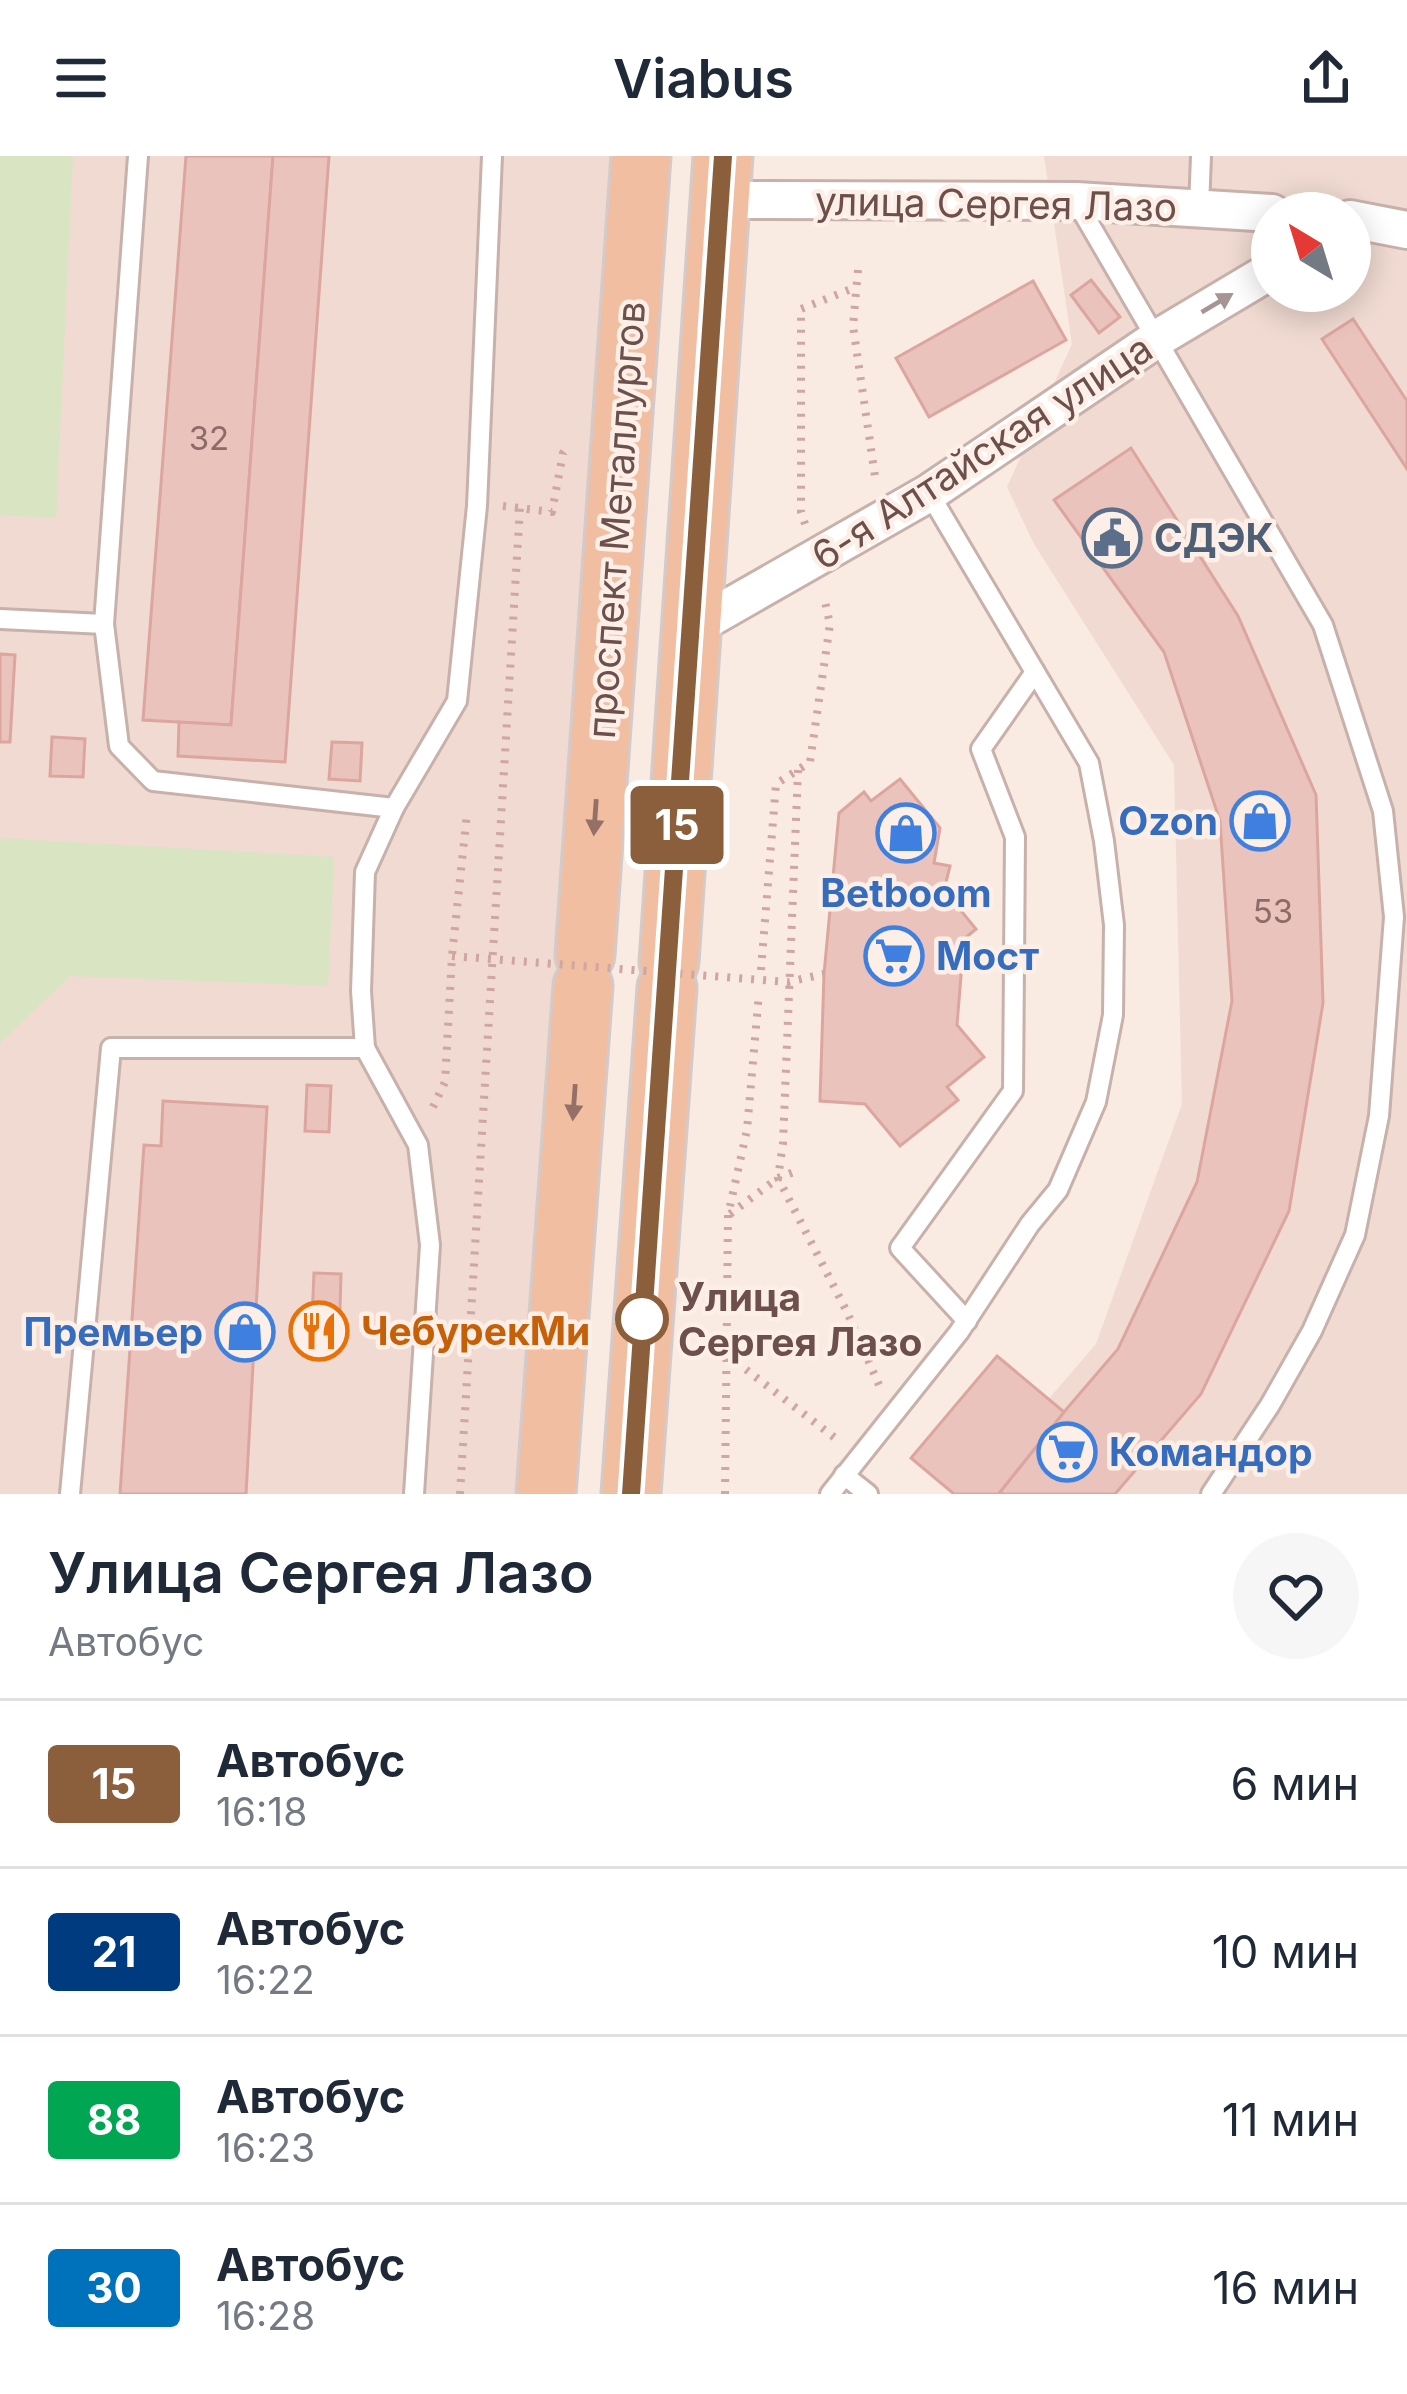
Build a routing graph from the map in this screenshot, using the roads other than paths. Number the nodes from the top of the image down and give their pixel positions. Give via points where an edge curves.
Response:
1 (138, 156) edge
2 (493, 156) edge
3 (1201, 156) edge
4 (722, 178) edge
5 (640, 182) edge
6 (1076, 201) junction
7 (1198, 208) junction
8 (1251, 212) edge
9 (1371, 223) edge
10 (1407, 230) edge
11 (1251, 283) edge
12 (1158, 338) junction
13 (928, 493) junction
14 (0, 619) edge
15 (104, 624) junction
16 (689, 630) junction
17 (1035, 671) junction
18 (394, 808) junction
19 (365, 1048) junction
20 (967, 1321) junction
21 (844, 1475) junction
22 (70, 1494) edge
23 (414, 1494) edge
24 (546, 1494) edge
25 (631, 1494) edge
26 (830, 1494) edge
27 (868, 1494) edge
28 (1211, 1494) edge

1 - 15 lane
2 - 18 lane via 477,506 458,701
3 - 7 lane
4 - 5 main road
4 - 6 street, улица Сергея Лазо
4 - 16 main road, проспект Металлургов
5 -> 24 main road, проспект Металлургов
6 - 7 street, улица Сергея Лазо
6 - 12 lane
7 - 8 street, улица Сергея Лазо
9 - 10 street
12 -> 11 street, 6-я Алтайская улица
12 - 13 street, 6-я Алтайская улица
12 - 28 lane via 1323,625 1383,811 1394,917 1378,1116 1355,1235 1312,1331
13 - 16 street, 6-я Алтайская улица
13 - 17 lane
14 - 15 lane
15 - 18 lane via 119,746 153,781
16 - 25 main road, проспект Металлургов
17 - 20 lane via 1089,763 1114,925 1113,1015 1096,1102 1058,1190
17 - 20 lane via 981,749 1015,837 1013,1091 900,1249
18 - 19 lane via 364,872
19 - 22 lane via 111,1048
19 - 23 lane via 418,1145 430,1245
20 - 21 lane
21 - 26 lane
21 - 27 lane

